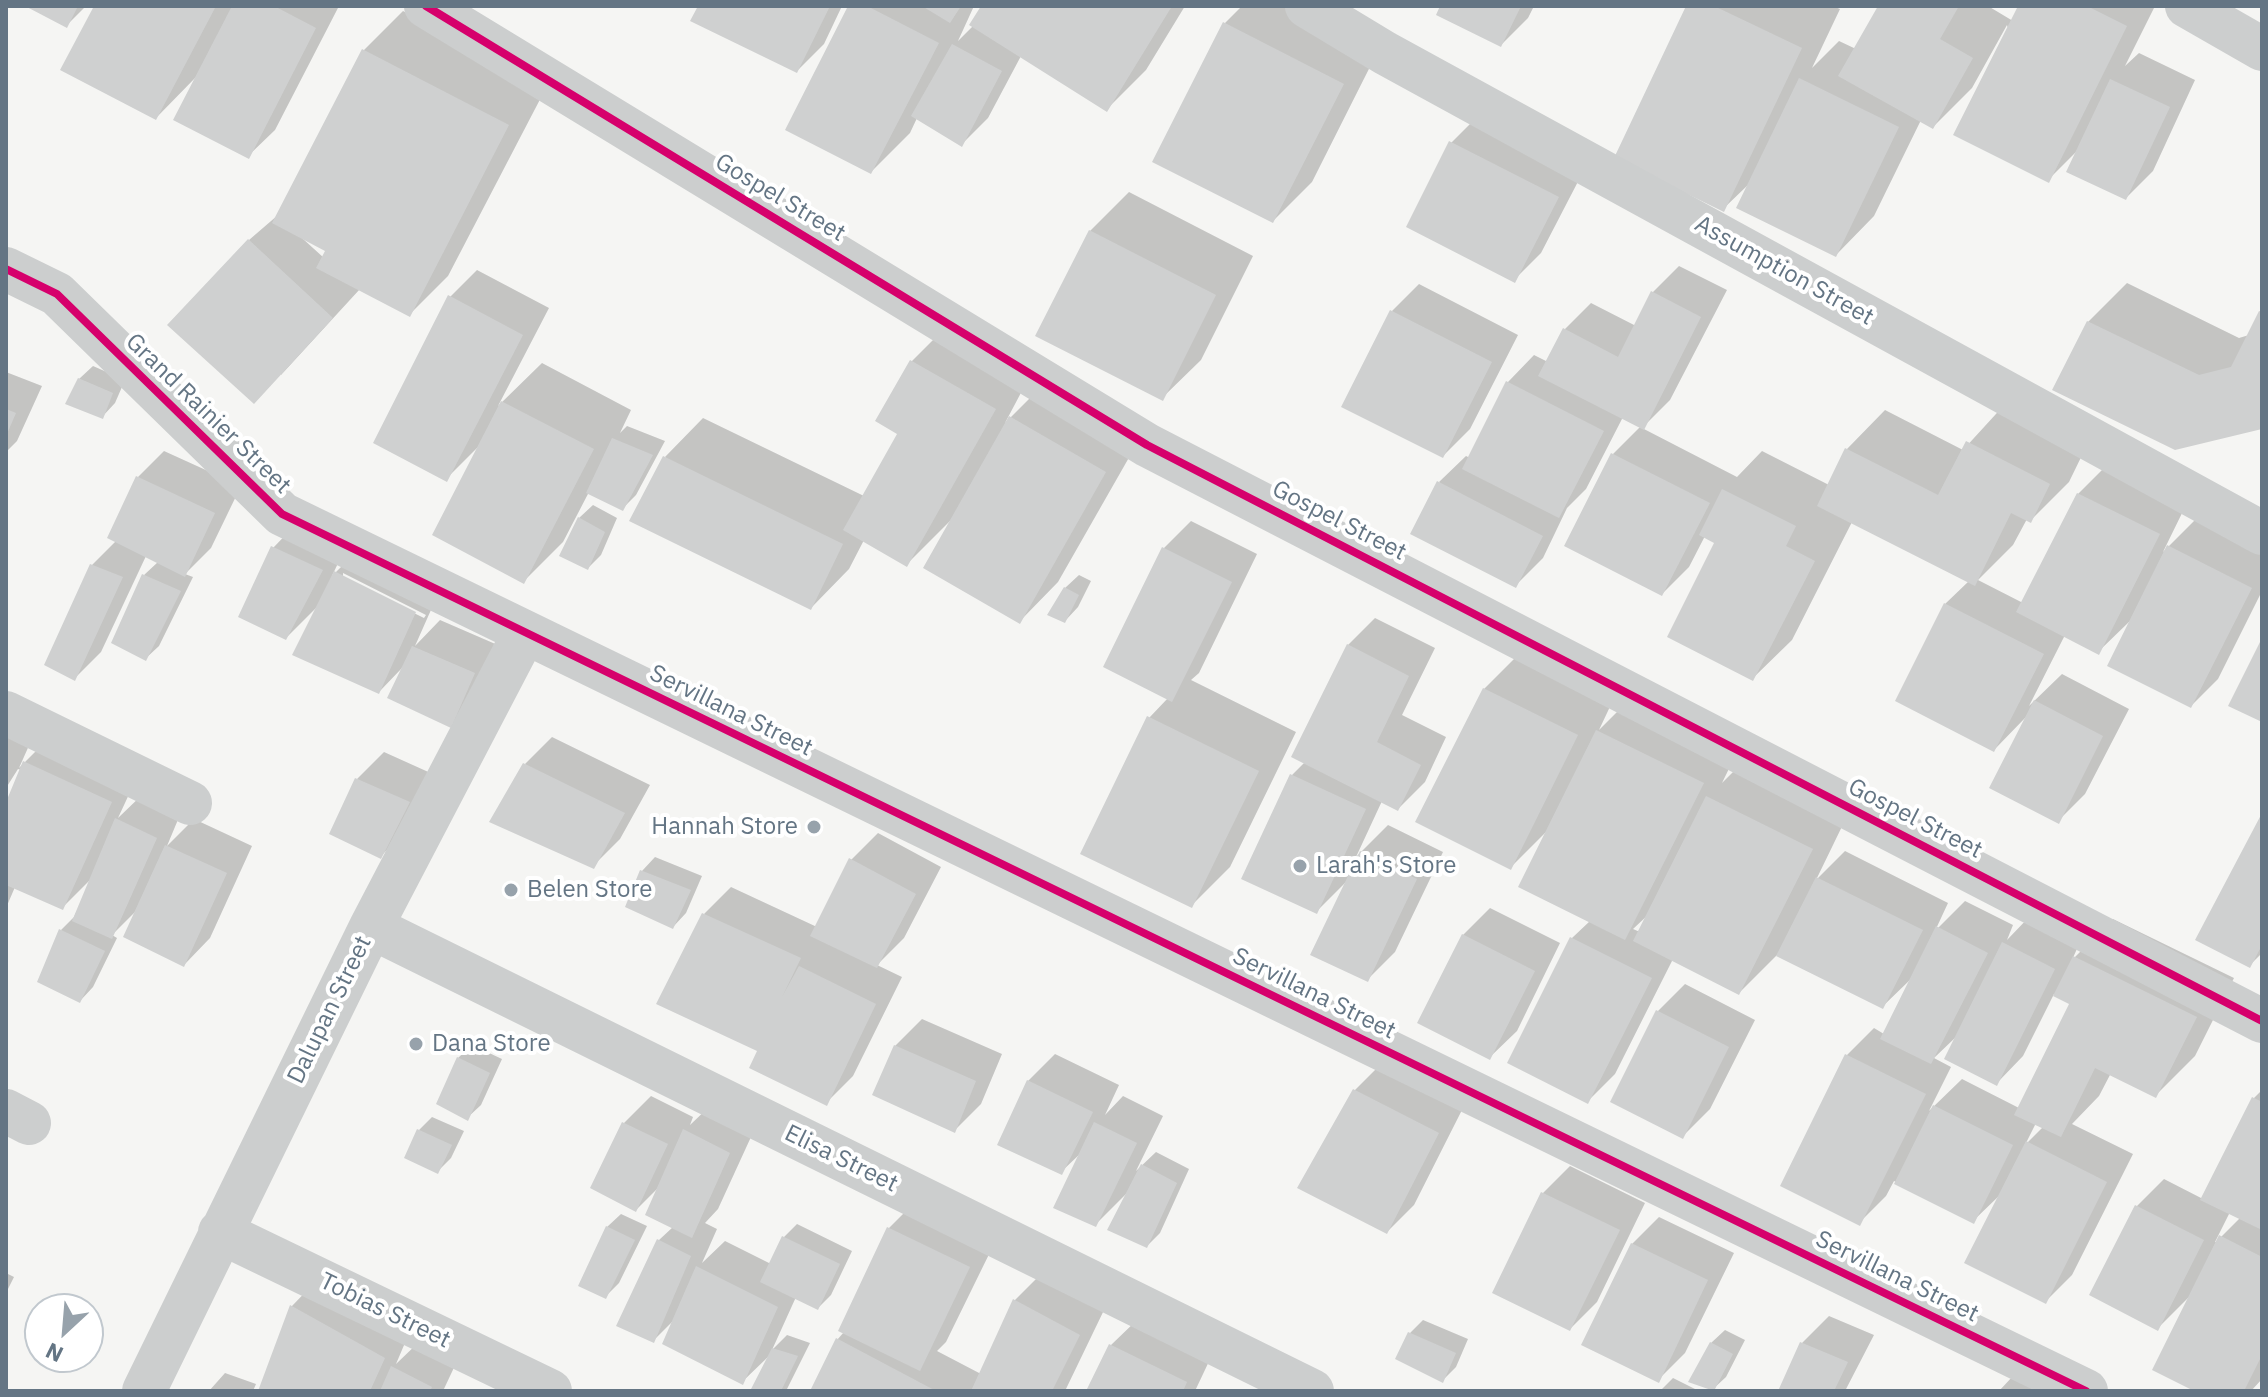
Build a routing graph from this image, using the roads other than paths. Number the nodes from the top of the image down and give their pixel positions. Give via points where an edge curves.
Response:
1 (426, 6) edge
2 (1307, 6) edge
3 (2187, 6) edge
4 (2262, 49) edge
5 (6, 269) edge
6 (2262, 533) edge
7 (524, 634) junction
8 (6, 713) edge
9 (190, 803) dead end
10 (371, 927) junction
11 (2262, 1021) edge
12 (220, 1232) junction
13 (144, 1391) edge
14 (550, 1391) edge
15 (1312, 1391) edge
16 (2086, 1391) edge

1 - 11 street, Gospel Street via 1147,445
2 - 6 street, Assumption Street
3 - 4 street
5 - 7 street, Grand Rainier Street via 57,294 282,514
7 - 10 street, Dalupan Street
7 - 16 street, Servillana Street
8 - 9 street
10 - 12 street, Dalupan Street
10 - 15 street, Elisa Street
12 - 13 street, Dalupan Street
12 - 14 street, Tobias Street

